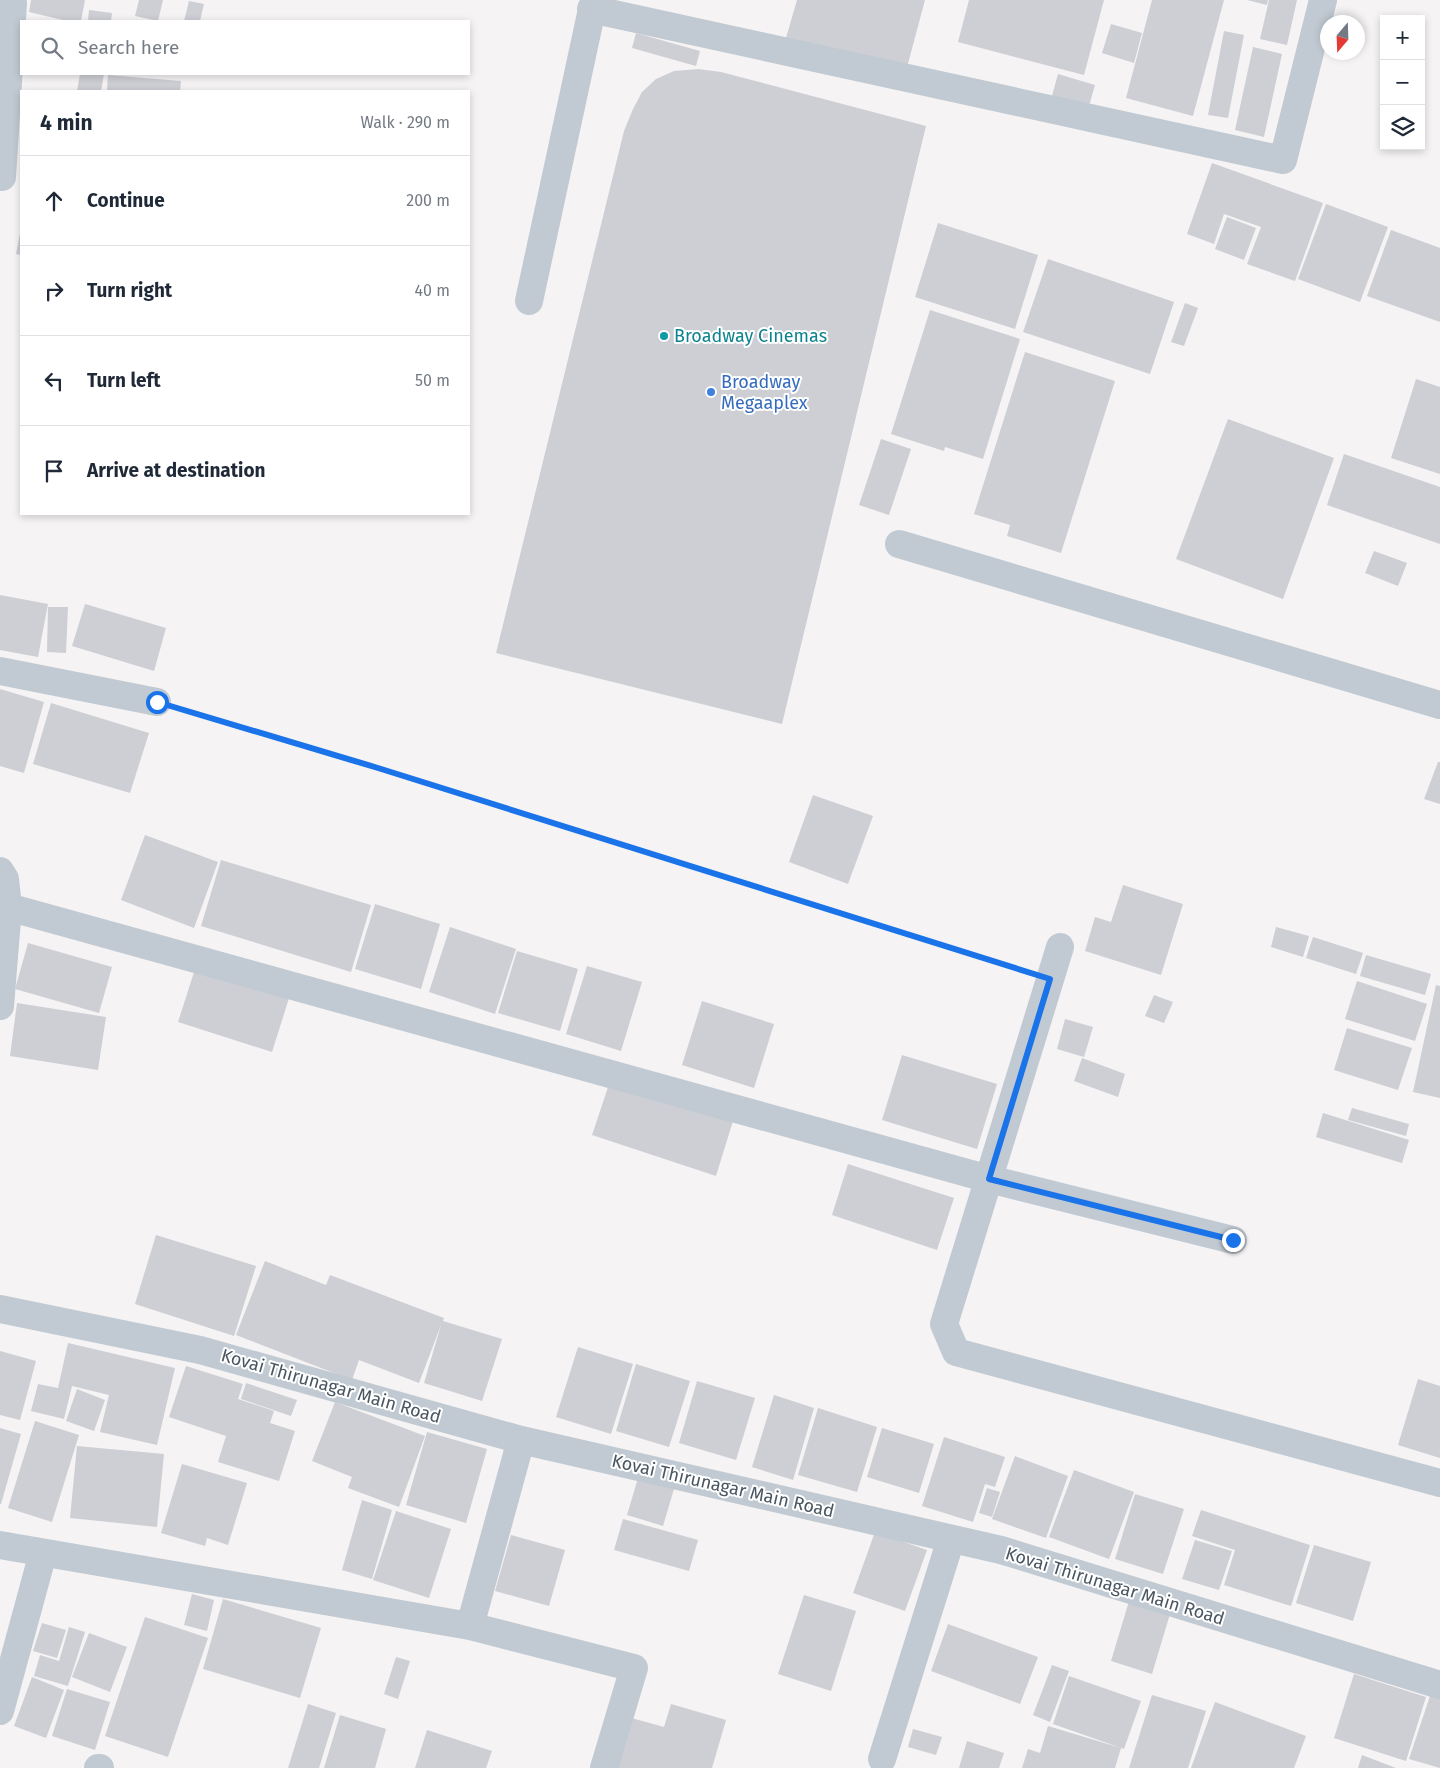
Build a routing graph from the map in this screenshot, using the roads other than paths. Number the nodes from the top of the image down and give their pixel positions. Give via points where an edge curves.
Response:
1 (1323, 0) edge
2 (12, 3) dead end
3 (593, 4) edge
4 (0, 177) edge
5 (529, 301) dead end
6 (899, 544) dead end
7 (0, 671) edge
8 (157, 702) road end
9 (1440, 705) edge
10 (0, 871) edge
11 (8, 907) junction
12 (1060, 947) dead end
13 (0, 1006) edge
14 (989, 1179) junction
15 (1233, 1240) dead end
16 (0, 1309) edge
17 (521, 1440) junction
18 (1440, 1483) edge
19 (951, 1539) junction
20 (0, 1545) edge
21 (43, 1553) junction
22 (470, 1626) junction
23 (1440, 1685) edge
24 (0, 1711) edge
25 (882, 1759) dead end
26 (604, 1768) edge

1 - 3 street via 1283,160
2 - 4 street
3 - 5 street
6 - 9 street
7 - 8 street
10 - 11 street via 6,879
11 - 13 street
11 - 14 street
12 - 14 street
14 - 15 street
14 - 18 street via 944,1324 956,1352
16 - 17 street, Kovai Thirunagar Main Road via 200,1350
17 - 19 street, Kovai Thirunagar Main Road
17 - 22 street
19 - 23 street, Kovai Thirunagar Main Road via 1001,1550
19 - 25 street
20 - 21 street
21 - 22 street
21 - 24 street
22 - 26 street via 634,1668

